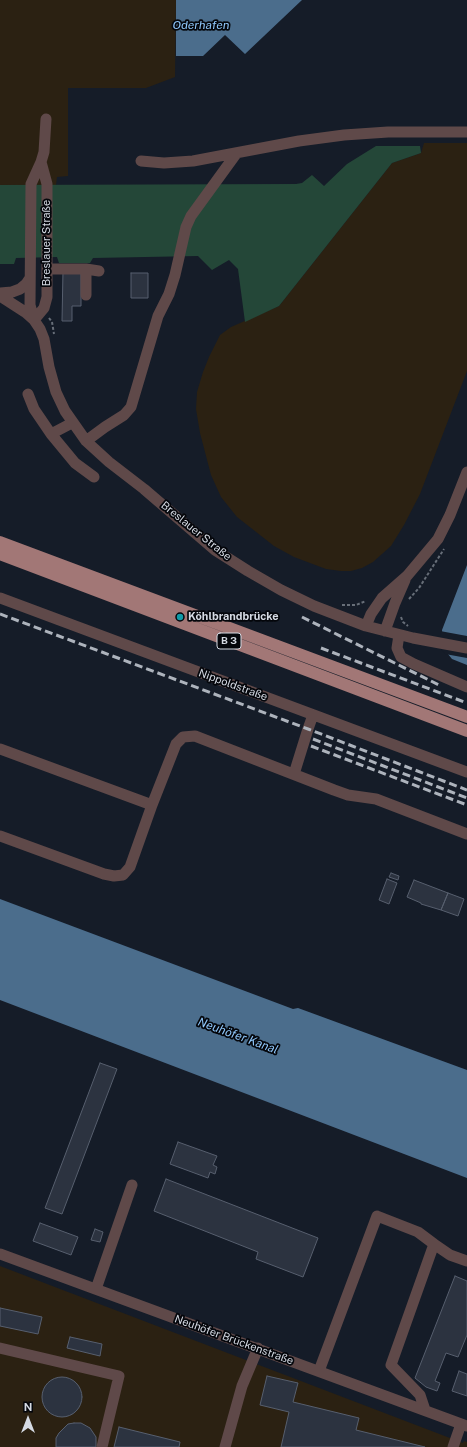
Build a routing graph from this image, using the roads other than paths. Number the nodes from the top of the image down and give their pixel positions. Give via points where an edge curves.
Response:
1 (46, 119) dead end
2 (467, 132) edge
3 (236, 154) junction
4 (141, 161) dead end
5 (41, 162) junction
6 (47, 264) junction
7 (86, 268) junction
8 (99, 271) dead end
9 (30, 278) junction
10 (0, 293) edge
11 (86, 295) dead end
12 (0, 296) edge
13 (34, 320) junction
14 (28, 394) dead end
15 (72, 423) junction
16 (51, 434) junction
17 (86, 441) junction
18 (467, 472) edge
19 (94, 477) dead end
20 (0, 542) edge
21 (0, 554) edge
22 (407, 576) junction
23 (1, 602) edge
24 (366, 626) junction
25 (385, 631) junction
26 (399, 635) junction
27 (467, 648) edge
28 (467, 687) edge
29 (313, 715) junction
30 (467, 718) edge
31 (467, 731) edge
32 (0, 749) edge
33 (467, 772) edge
34 (294, 774) junction
35 (152, 805) junction
36 (467, 834) edge
37 (0, 836) edge
38 (132, 1185) dead end
39 (434, 1244) junction
40 (0, 1254) edge
41 (467, 1261) edge
42 (96, 1289) junction
43 (0, 1348) edge
44 (258, 1348) junction
45 (319, 1371) junction
46 (425, 1410) junction
47 (464, 1425) edge
48 (102, 1447) edge
49 (225, 1447) edge
50 (453, 1447) edge

1 - 5 street, Breslauer Straße via 45,146
2 - 3 street via 344,135
3 - 4 street via 179,162
3 - 17 street via 191,216 186,227 173,281 158,316 131,407 124,415
5 - 6 street, Breslauer Straße via 46,184
5 - 9 street, Breslauer Straße via 31,184
6 - 7 street
6 - 13 street, Breslauer Straße via 46,303
7 - 8 street
7 - 11 street
9 - 10 street, Breslauer Straße via 20,289
9 - 13 street, Breslauer Straße via 30,306
12 - 13 street
13 - 15 street, Breslauer Straße via 44,339 56,392
14 - 16 street via 34,409
15 - 16 street
15 - 17 street, Breslauer Straße
16 - 19 street via 75,463
17 - 24 street, Breslauer Straße via 203,540 232,561 298,599
18 - 22 street via 442,532
20 - 30 main road, B 3
21 - 31 main road, B 3
22 - 24 street via 382,598
22 - 25 street
23 - 29 street, Nippoldstraße
24 - 25 street, Breslauer Straße
25 - 26 street, Breslauer Straße
26 - 27 street, Breslauer Straße via 413,633
26 - 28 street via 397,648 402,656 414,664
29 - 33 street, Nippoldstraße
29 - 34 street
32 - 35 street
34 - 35 street via 195,736 183,737 176,744
34 - 36 street via 348,795 376,799
35 - 37 street via 130,867 123,875 104,874
38 - 42 street
39 - 41 street
39 - 45 street via 418,1232 377,1216
39 - 46 street via 391,1365 420,1395
40 - 42 street, Neuhöfer Brückenstraße
42 - 44 street, Neuhöfer Brückenstraße
43 - 48 street via 119,1376
44 - 45 street, Neuhöfer Brückenstraße
44 - 49 street via 242,1386
45 - 46 street, Neuhöfer Brückenstraße
46 - 47 street, Neuhöfer Brückenstraße
47 - 50 street

